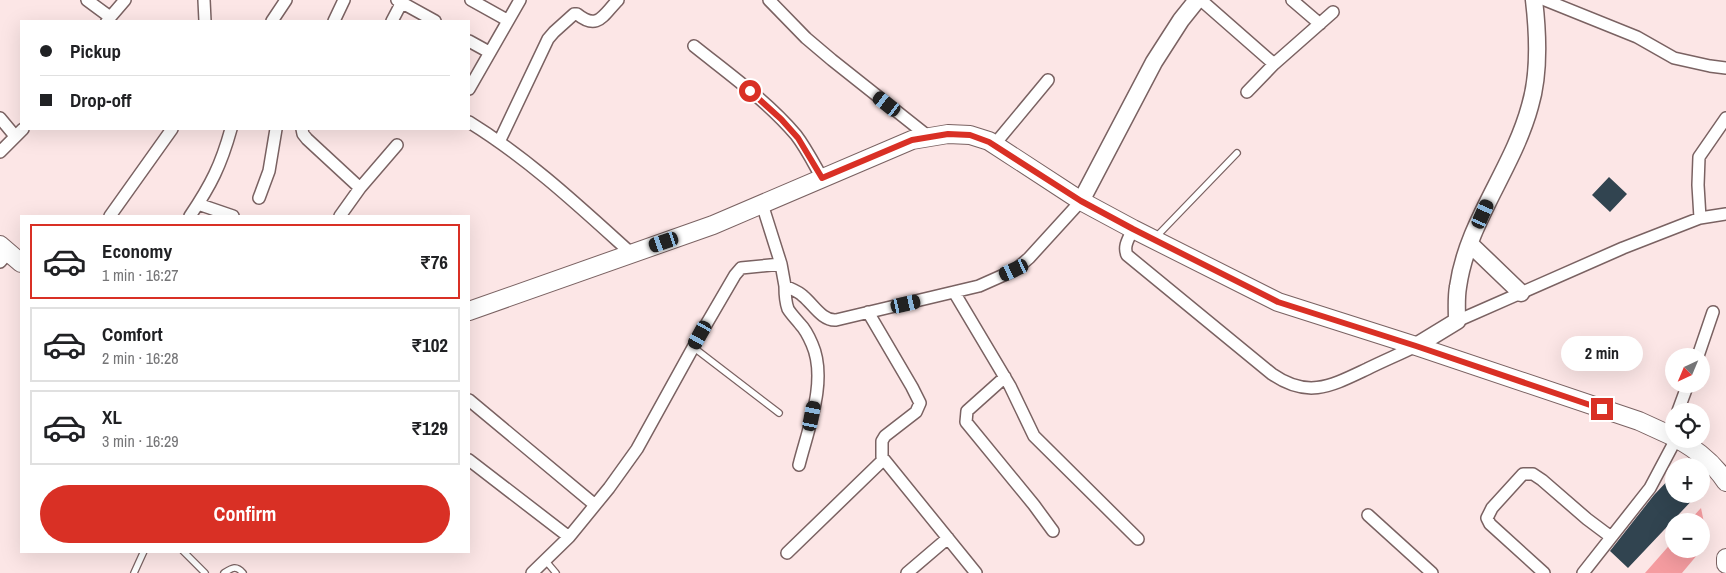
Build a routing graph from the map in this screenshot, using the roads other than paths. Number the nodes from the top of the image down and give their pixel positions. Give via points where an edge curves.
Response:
1 (87, 0) edge
2 (125, 0) edge
3 (204, 0) edge
4 (286, 0) edge
5 (344, 0) edge
6 (471, 0) edge
7 (520, 0) edge
8 (618, 0) edge
9 (768, 0) edge
10 (1197, 0) edge
11 (1201, 0) edge
12 (1292, 0) edge
13 (1534, 0) edge
14 (1545, 0) edge
15 (401, 1) edge
16 (1333, 12) dead end
17 (108, 19) edge
18 (205, 20) edge
19 (273, 20) edge
20 (334, 20) edge
21 (392, 20) edge
22 (433, 20) edge
23 (507, 20) junction
24 (1320, 24) junction
25 (470, 41) edge
26 (694, 46) dead end
27 (490, 52) junction
28 (1274, 64) junction
29 (1726, 68) edge
30 (1048, 80) dead end
31 (470, 87) edge
32 (1248, 92) dead end
33 (0, 118) edge
34 (1726, 118) edge
35 (470, 123) edge
36 (171, 130) edge
37 (231, 130) edge
38 (276, 130) edge
39 (302, 130) edge
40 (19, 133) edge
41 (929, 137) junction
42 (499, 142) junction
43 (397, 145) dead end
44 (994, 145) junction
45 (0, 152) edge
46 (1238, 153) dead end
47 (822, 178) junction
48 (360, 188) junction
49 (259, 198) dead end
50 (1081, 201) junction
51 (198, 204) junction
52 (762, 204) junction
53 (1726, 214) edge
54 (111, 215) edge
55 (191, 215) edge
56 (230, 215) edge
57 (341, 215) edge
58 (1700, 218) junction
59 (1133, 229) junction
60 (1153, 240) junction
61 (1470, 244) junction
62 (632, 254) junction
63 (781, 264) junction
64 (785, 286) junction
65 (954, 292) junction
66 (1521, 293) junction
67 (470, 311) edge
68 (868, 312) junction
69 (1713, 312) dead end
70 (1457, 321) junction
71 (1416, 346) junction
72 (693, 347) junction
73 (1701, 348) edge
74 (1005, 377) junction
75 (470, 401) edge
76 (779, 413) dead end
77 (1665, 431) edge
78 (1668, 448) edge
79 (1692, 448) edge
80 (883, 460) junction
81 (470, 461) edge
82 (799, 465) dead end
83 (1726, 482) edge
84 (595, 505) junction
85 (1368, 515) dead end
86 (1053, 531) dead end
87 (569, 537) junction
88 (948, 538) junction
89 (1611, 538) junction
90 (1138, 539) dead end
91 (143, 553) edge
92 (185, 553) edge
93 (787, 553) dead end
94 (1726, 558) edge
95 (545, 560) junction
96 (1726, 564) edge
97 (134, 573) edge
98 (206, 573) edge
99 (224, 573) edge
100 (244, 573) edge
101 (532, 573) edge
102 (556, 573) edge
103 (907, 573) edge
104 (976, 573) edge
105 (1432, 573) edge
106 (1544, 573) edge
107 (1583, 573) edge

1 - 17 street
2 - 17 street
3 - 18 street
4 - 19 street
5 - 20 street
6 - 23 street
7 - 23 street
8 - 42 street via 594,23 574,14 554,32
9 - 41 street via 806,38
10 - 50 street via 1154,62
11 - 28 street
12 - 24 street
13 - 61 street via 1536,74 1530,107 1516,146
14 - 29 street via 1637,37 1674,58
15 - 21 street
15 - 22 street
16 - 24 street
23 - 27 street
24 - 28 street
25 - 27 street
26 - 47 street via 781,119 798,138
27 - 31 street
28 - 32 street
30 - 44 street
33 - 40 street
34 - 58 street via 1699,157
35 - 42 street
36 - 54 street
37 - 51 street via 223,158
38 - 49 street via 269,171
39 - 48 street via 307,139
40 - 45 street
41 - 44 main road via 970,135
41 - 47 main road via 912,140
42 - 62 street via 549,179
43 - 48 street
44 - 50 main road
46 - 60 lane
47 - 52 main road
48 - 57 street
50 - 59 main road
50 - 65 street via 1014,270 979,286
51 - 55 street
51 - 56 street
52 - 62 main road
52 - 63 street
53 - 58 street
58 - 66 street
59 - 60 main road
59 - 71 street via 1126,243 1127,255 1272,374 1289,383 1302,388 1328,387
60 - 71 main road via 1278,302
61 - 66 street
61 - 70 street via 1458,287
62 - 67 main road
63 - 64 street
63 - 72 street via 741,268
64 - 68 street via 802,295 829,320
64 - 82 street via 788,310 812,345 818,368 813,408
65 - 68 street
65 - 74 street
66 - 70 street
68 - 80 street via 920,403 916,412 885,436
69 - 73 street
70 - 71 street
71 - 77 main road
72 - 76 lane
72 - 84 street via 638,449
74 - 86 street via 967,411 966,422
74 - 90 street via 1034,436
75 - 84 street
78 - 89 street via 1650,488
79 - 83 main road via 1720,472
80 - 88 street
80 - 93 street
81 - 87 street
84 - 87 street
85 - 105 street
87 - 95 street
88 - 103 street
88 - 104 street
89 - 106 street via 1542,480 1532,474 1523,474 1487,518
89 - 107 street
91 - 97 lane
92 - 98 lane
94 - 96 main road
95 - 101 street
95 - 102 lane
99 - 100 lane via 232,568

